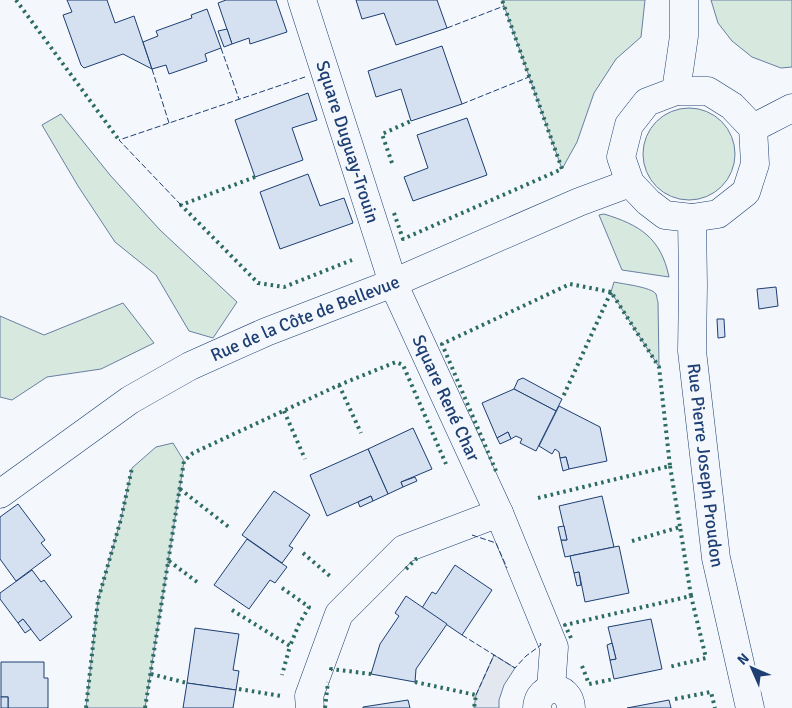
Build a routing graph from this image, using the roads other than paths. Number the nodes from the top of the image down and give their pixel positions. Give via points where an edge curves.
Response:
1 (302, 0) edge
2 (684, 0) edge
3 (676, 91) junction
4 (792, 108) edge
5 (753, 128) junction
6 (630, 183) junction
7 (692, 218) junction
8 (393, 283) junction
9 (0, 494) edge
10 (499, 514) junction
11 (544, 699) edge
12 (310, 708) edge
13 (571, 708) edge
14 (750, 708) edge

1 - 8 street, Square Duguay-Trouin
2 - 3 street via 684,36
3 - 5 street via 708,91 732,106
3 - 6 street via 647,102 629,125 621,157
4 - 5 street
5 - 7 street via 755,164 746,192 718,214
6 - 7 street via 665,215
6 - 8 street, Rue de la Côte de Bellevue
7 - 14 street, Rue Pierre Joseph Proudon via 692,351 716,558
8 - 9 street, Rue de la Côte de Bellevue via 266,332 190,366 130,400
8 - 10 street, Square René Char
10 - 11 street, Square René Char via 554,647
10 - 12 street via 404,549 339,614 309,696
11 - 13 street, Square René Char via 562,691

